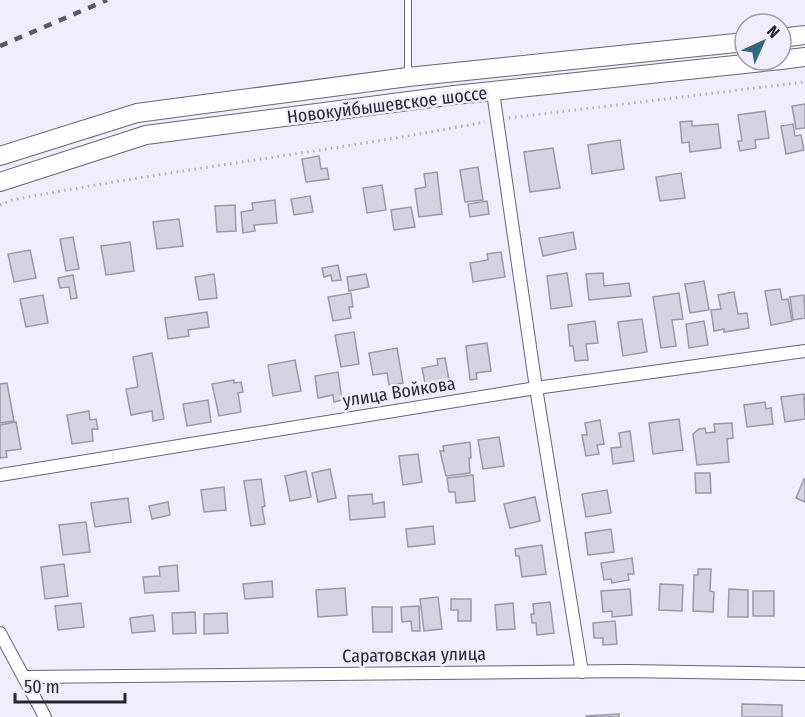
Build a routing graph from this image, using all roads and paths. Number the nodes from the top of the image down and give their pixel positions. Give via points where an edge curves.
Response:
1 (408, 0) edge
2 (733, 43) edge
3 (733, 65) edge
4 (408, 77) junction
5 (805, 82) edge
6 (493, 92) junction
7 (497, 120) junction
8 (0, 156) edge
9 (0, 182) edge
10 (0, 205) edge
11 (805, 351) edge
12 (536, 388) junction
13 (0, 475) edge
14 (0, 633) edge
15 (582, 672) junction
16 (805, 674) edge
17 (24, 677) junction
18 (45, 717) edge

1 - 4 lane
2 - 4 main road, Новокуйбышевское шоссе
3 - 6 main road, Новокуйбышевское шоссе
4 - 8 main road, Новокуйбышевское шоссе via 137,113
5 - 7 path
6 - 7 street
6 - 9 main road, Новокуйбышевское шоссе via 146,135
7 - 10 path via 100,183
7 - 12 street
11 - 12 street, улица Войкова
12 - 13 street, улица Войкова
12 - 15 street
14 - 17 street
15 - 16 street, Саратовская улица
15 - 17 street, Саратовская улица
17 - 18 street

